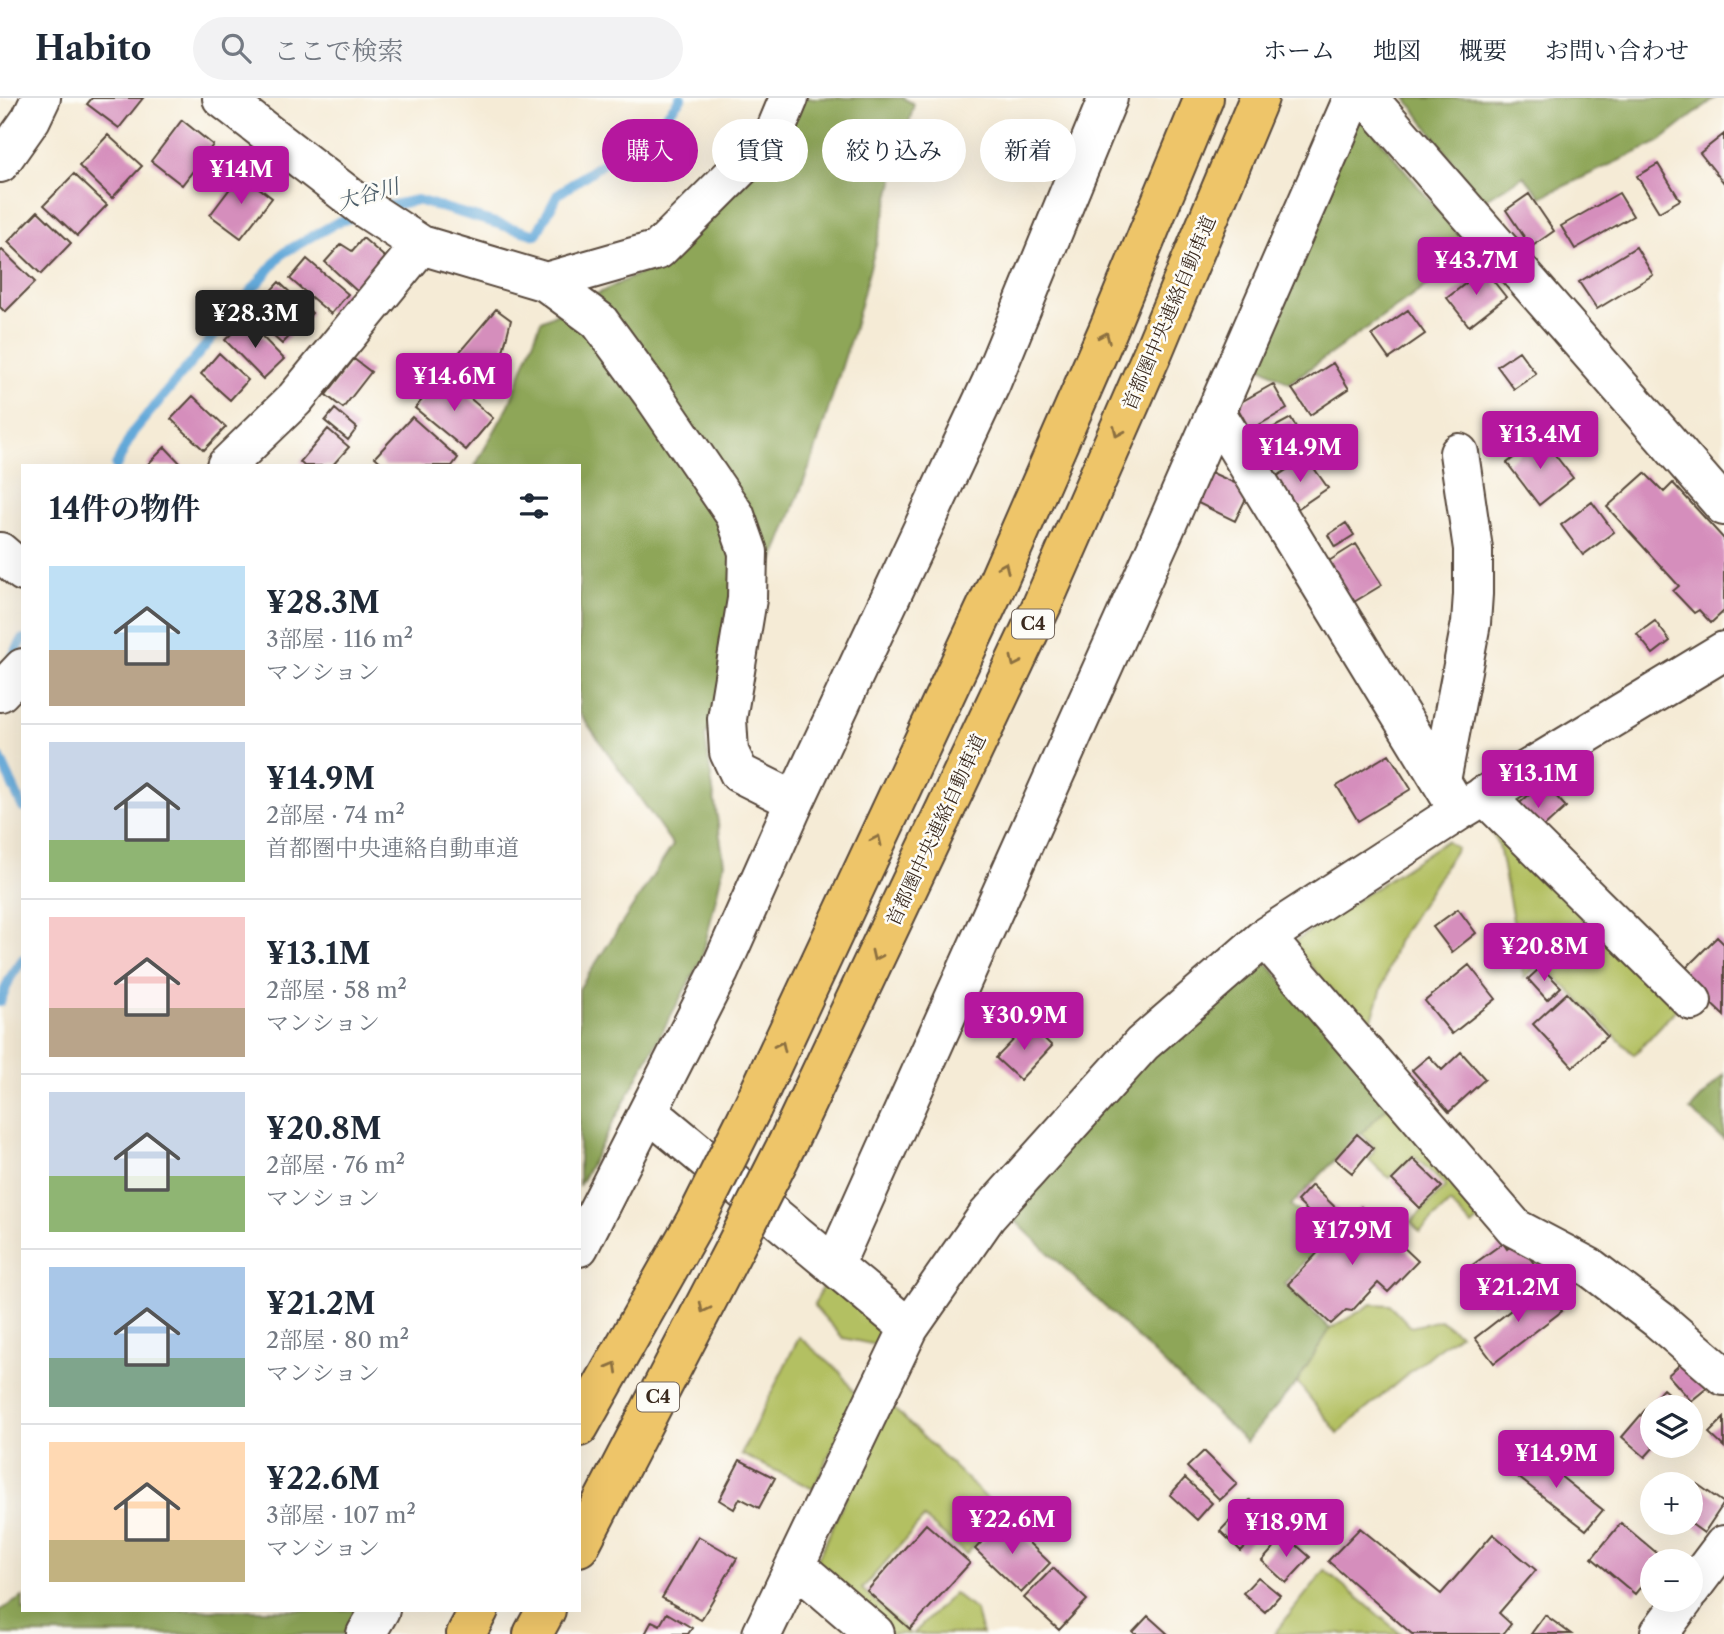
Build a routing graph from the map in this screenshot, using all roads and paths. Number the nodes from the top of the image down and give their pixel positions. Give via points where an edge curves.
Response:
1 (41, 98) edge
2 (222, 98) edge
3 (789, 98) edge
4 (1108, 98) edge
5 (1204, 98) edge
6 (1259, 98) edge
7 (1353, 98) edge
8 (1368, 98) edge
9 (0, 163) edge
10 (421, 245) junction
11 (546, 282) junction
12 (1216, 413) junction
13 (1459, 453) dead end
14 (228, 464) edge
15 (1724, 506) edge
16 (0, 552) edge
17 (21, 570) edge
18 (1724, 651) edge
19 (21, 670) edge
20 (0, 692) edge
21 (1461, 795) junction
22 (796, 801) junction
23 (1265, 937) junction
24 (1692, 1001) dead end
25 (649, 1112) junction
26 (581, 1243) edge
27 (834, 1266) junction
28 (909, 1328) junction
29 (1724, 1376) edge
30 (581, 1423) edge
31 (581, 1542) edge
32 (1724, 1545) edge
33 (796, 1566) junction
34 (1703, 1573) edge
35 (379, 1612) edge
36 (478, 1612) edge
37 (545, 1612) edge
38 (1675, 1612) edge
39 (366, 1634) edge
40 (466, 1634) edge
41 (533, 1634) edge
42 (762, 1634) edge
43 (874, 1634) edge
44 (1663, 1634) edge

1 - 9 street
2 - 10 street
3 - 11 street via 774,134 658,250
4 - 22 street via 991,383
30 -> 5 highway, C4, bridge via 696,1220 752,1108 996,586
6 -> 31 highway, 首都圏中央連絡自動車道 / C4, bridge via 1042,605 788,1142
7 - 12 street
8 - 15 street
10 - 11 street
10 - 14 street via 295,399
11 - 22 street via 600,321 735,515 748,552 747,599 727,719 729,752 739,773
12 - 21 street
12 - 27 street
13 - 21 street via 1473,549
16 - 17 street
18 - 21 street
19 - 20 street
21 - 23 street
21 - 24 street
22 - 25 street
23 - 28 street via 1142,1044 987,1216
23 - 29 street via 1515,1228 1591,1268
25 - 26 street
25 - 27 street
27 - 28 street
28 - 33 street
32 - 34 street
33 - 42 street
33 - 43 street
35 - 39 street
36 - 40 highway
37 - 41 highway
38 - 44 street via 1660,1632

